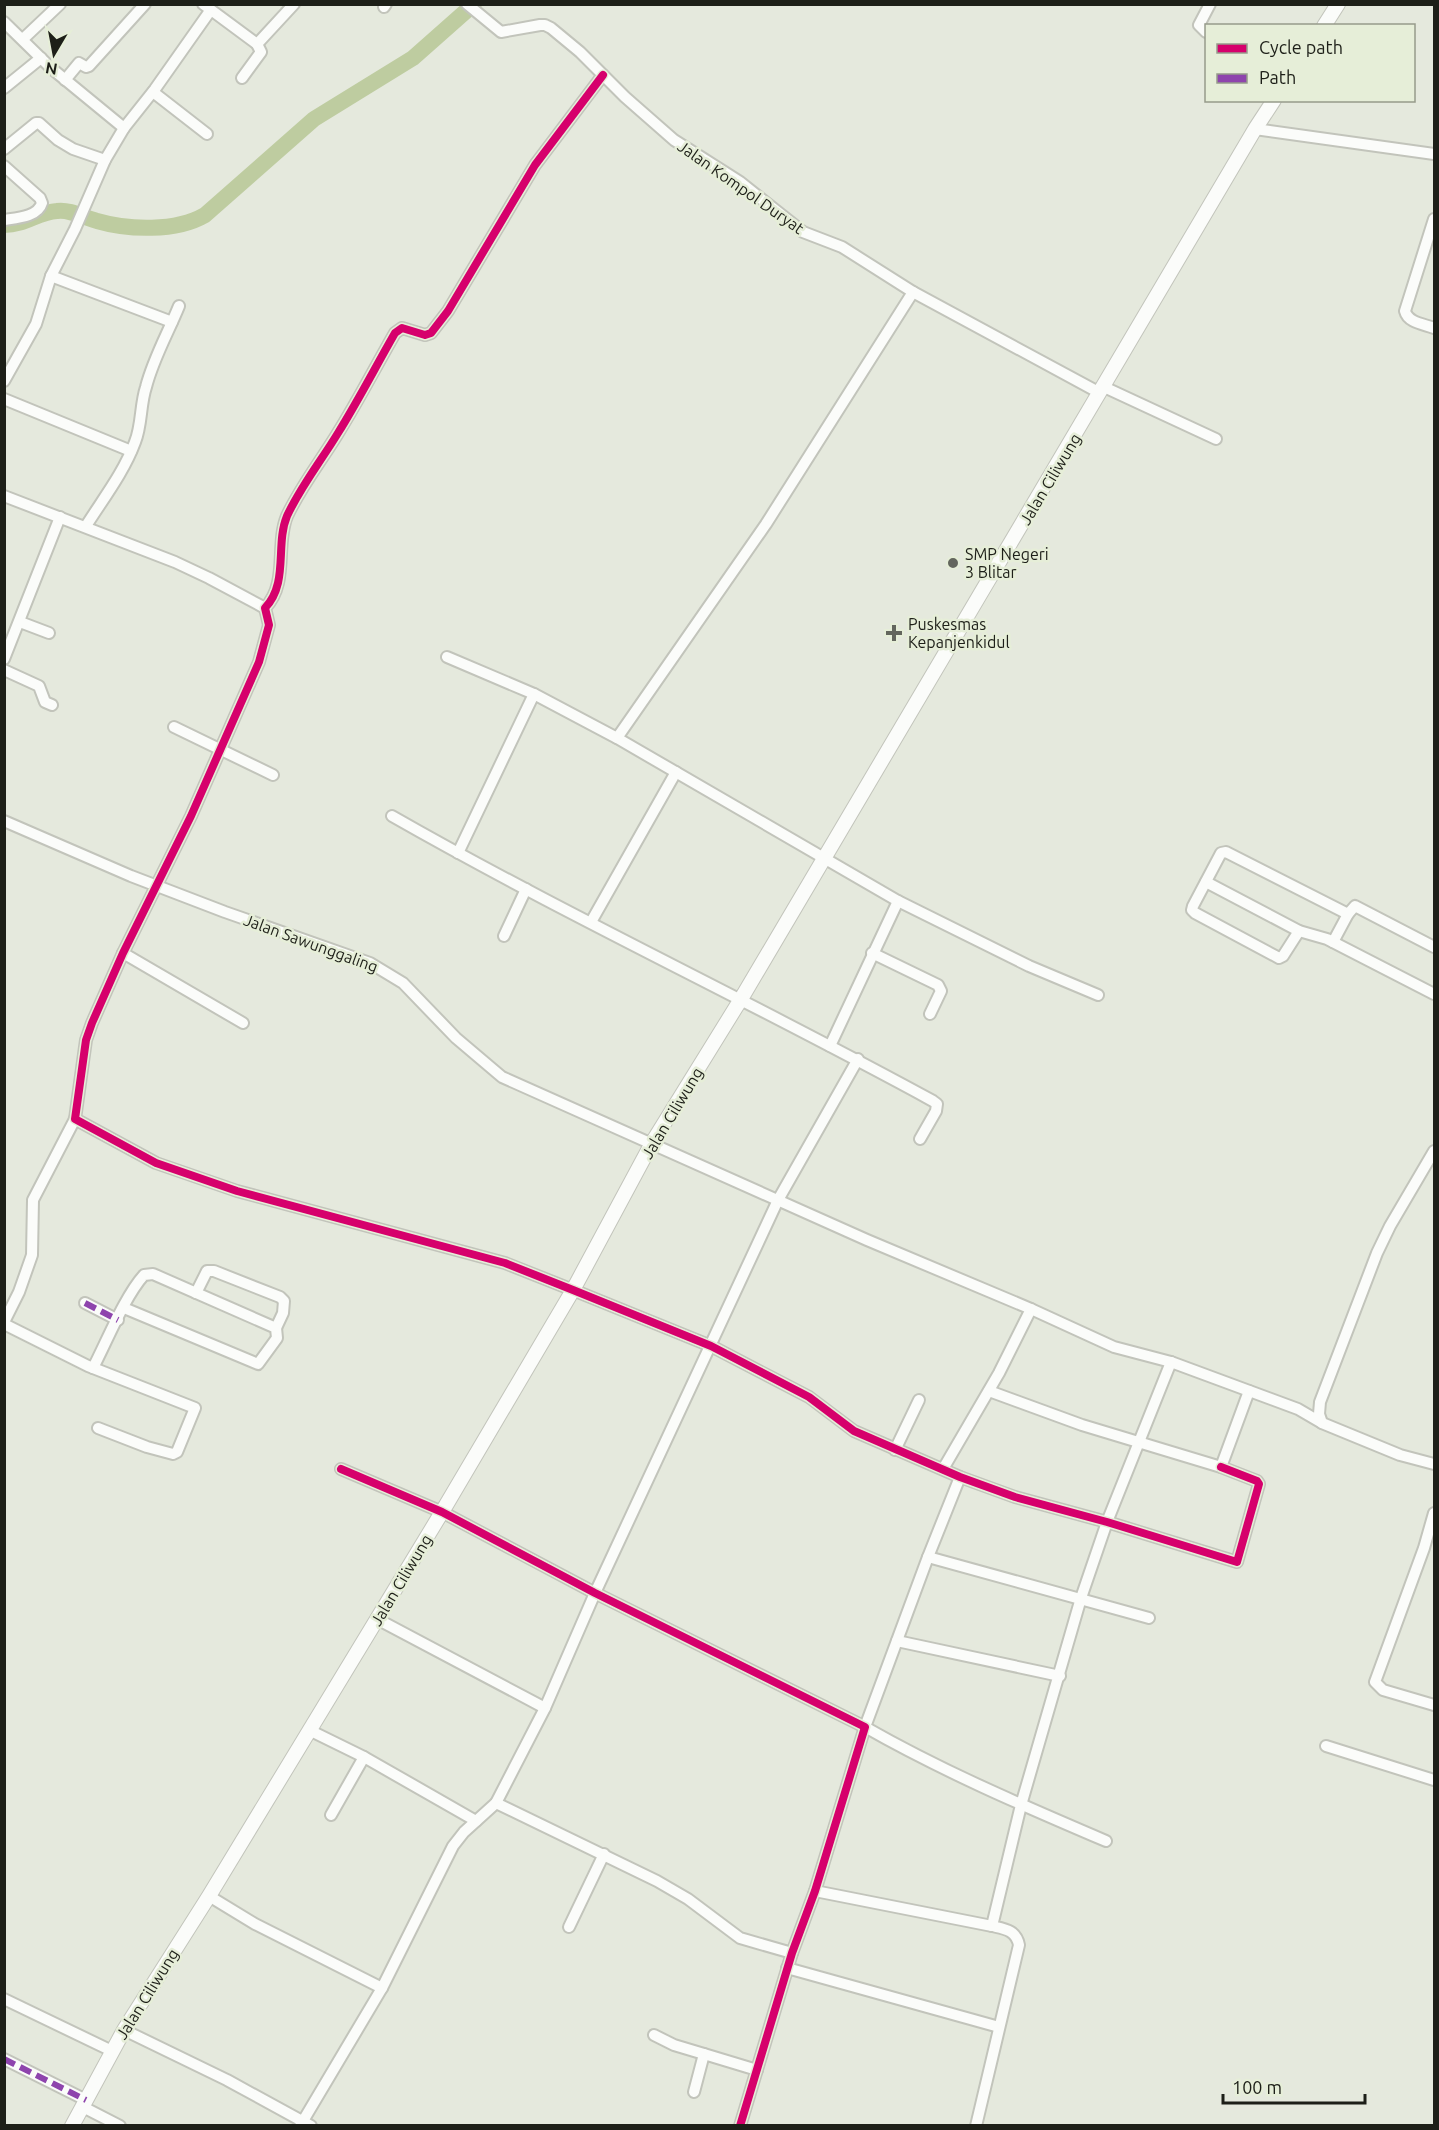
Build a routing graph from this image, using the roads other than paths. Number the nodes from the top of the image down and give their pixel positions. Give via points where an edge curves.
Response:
1 (60, 4) edge
2 (145, 4) edge
3 (294, 4) edge
4 (468, 4) edge
5 (1338, 4) edge
6 (207, 8) edge
7 (1208, 8) edge
8 (4, 22) edge
9 (1325, 24) edge
10 (1205, 31) edge
11 (23, 39) junction
12 (257, 44) junction
13 (41, 58) junction
14 (603, 75) junction
15 (242, 78) dead end
16 (65, 80) junction
17 (4, 88) edge
18 (153, 92) junction
19 (1273, 102) edge
20 (124, 128) junction
21 (1255, 129) junction
22 (207, 134) dead end
23 (4, 149) edge
24 (1434, 154) edge
25 (105, 160) junction
26 (4, 166) edge
27 (1434, 219) edge
28 (4, 220) edge
29 (51, 276) junction
30 (913, 292) junction
31 (179, 306) dead end
32 (172, 322) junction
33 (1434, 328) edge
34 (4, 381) edge
35 (1102, 390) junction
36 (4, 399) edge
37 (1216, 439) dead end
38 (131, 451) junction
39 (4, 495) edge
40 (60, 517) junction
41 (86, 526) junction
42 (266, 608) junction
43 (20, 622) junction
44 (49, 633) dead end
45 (447, 657) dead end
46 (4, 659) edge
47 (4, 670) edge
48 (534, 694) junction
49 (52, 705) dead end
50 (174, 727) dead end
51 (617, 738) junction
52 (222, 748) junction
53 (676, 772) junction
54 (273, 775) dead end
55 (392, 816) dead end
56 (4, 820) edge
57 (458, 854) junction
58 (824, 859) junction
59 (1206, 882) junction
60 (158, 885) junction
61 (526, 889) junction
62 (898, 901) junction
63 (1344, 912) junction
64 (591, 922) junction
65 (1299, 930) junction
66 (504, 936) dead end
67 (1329, 940) junction
68 (1434, 947) edge
69 (123, 953) junction
70 (872, 953) junction
71 (1434, 994) edge
72 (1098, 995) dead end
73 (741, 999) junction
74 (930, 1014) dead end
75 (243, 1023) dead end
76 (830, 1046) junction
77 (858, 1059) junction
78 (75, 1119) junction
79 (920, 1139) dead end
80 (652, 1143) junction
81 (1434, 1151) edge
82 (778, 1200) junction
83 (573, 1290) junction
84 (196, 1293) junction
85 (85, 1303) dead end
86 (124, 1308) junction
87 (1030, 1309) junction
88 (118, 1320) junction
89 (4, 1323) edge
90 (276, 1329) junction
91 (711, 1346) junction
92 (1171, 1362) junction
93 (93, 1368) junction
94 (988, 1391) junction
95 (1249, 1391) junction
96 (919, 1400) dead end
97 (1320, 1402) junction
98 (1298, 1409) junction
99 (1322, 1423) junction
100 (98, 1428) dead end
101 (1138, 1442) junction
102 (895, 1450) junction
103 (1434, 1464) edge
104 (1221, 1467) junction
105 (341, 1469) dead end
106 (943, 1469) junction
107 (960, 1477) junction
108 (442, 1512) junction
109 (1434, 1513) edge
110 (1107, 1522) junction
111 (1429, 1549) edge
112 (928, 1557) junction
113 (596, 1593) junction
114 (1081, 1598) junction
115 (1149, 1618) dead end
116 (377, 1619) junction
117 (897, 1641) junction
118 (1060, 1676) junction
119 (1434, 1705) edge
120 (545, 1708) junction
121 (865, 1727) junction
122 (309, 1730) junction
123 (1326, 1746) dead end
124 (364, 1757) junction
125 (1434, 1780) edge
126 (496, 1803) junction
127 (1021, 1805) junction
128 (332, 1815) dead end
129 (476, 1821) junction
130 (1106, 1841) dead end
131 (604, 1854) junction
132 (815, 1891) junction
133 (209, 1896) junction
134 (992, 1926) junction
135 (569, 1927) dead end
136 (792, 1953) junction
137 (788, 1968) junction
138 (382, 1988) junction
139 (4, 1999) edge
140 (999, 2027) junction
141 (124, 2030) junction
142 (654, 2035) dead end
143 (112, 2051) junction
144 (704, 2054) junction
145 (4, 2059) edge
146 (757, 2070) junction
147 (694, 2092) dead end
148 (85, 2103) junction
149 (305, 2124) edge
150 (72, 2126) edge
151 (120, 2126) edge
152 (740, 2126) edge
153 (976, 2126) edge

1 - 11 street
2 - 16 street via 89,66 79,63
3 - 12 street
4 - 14 street, Jalan Kompol Duryat via 501,32 545,25
5 - 9 main road
6 - 12 street
6 - 18 street
7 - 10 street via 1199,25
8 - 11 street
11 - 13 street
12 - 15 street via 261,52
13 - 16 street
13 - 17 street
14 - 30 street, Jalan Kompol Duryat via 674,140 740,182 803,232 842,247
14 - 42 street via 535,165 431,333 402,328 395,333 338,434 301,487 282,536 278,585
16 - 20 street
18 - 20 street
18 - 22 street
19 - 21 main road, Jalan Ciliwung
20 - 25 street
21 - 24 street
21 - 35 main road, Jalan Ciliwung
23 - 25 street via 39,123 73,149
25 - 29 street
26 - 28 street via 40,198 42,207 25,216
27 - 33 street via 1405,311 1412,320
29 - 32 street
29 - 34 street via 36,324
30 - 35 street, Jalan Kompol Duryat
30 - 51 street via 766,524
31 - 32 street
32 - 38 street via 150,375 140,428
35 - 37 street, Jalan Kompol Duryat
35 - 58 main road, Jalan Ciliwung
36 - 38 street
38 - 41 street
39 - 40 street
40 - 41 street
40 - 43 street
41 - 42 street via 175,562
42 - 52 street via 269,625 259,662
43 - 44 street
43 - 46 street
45 - 48 street
47 - 49 street via 39,686 45,702
48 - 51 street
48 - 57 street
50 - 52 street
51 - 53 street
52 - 54 street
52 - 60 street
53 - 58 street
53 - 64 street
55 - 57 street
56 - 60 street, Jalan Sawunggaling
57 - 61 street
58 - 62 street
58 - 73 main road, Jalan Ciliwung
59 - 63 street via 1221,853 1226,852
59 - 65 street
59 - 65 street via 1192,910 1279,958
60 - 69 street
60 - 80 street, Jalan Sawunggaling via 387,972 502,1077
61 - 64 street
61 - 66 street
62 - 70 street
62 - 72 street via 1029,966
63 - 67 street
63 - 68 street via 1358,906
64 - 73 street
65 - 67 street
67 - 71 street
69 - 75 street
69 - 78 street via 86,1040
70 - 74 street via 938,985 941,991
70 - 76 street
73 - 76 street
73 - 80 main road, Jalan Ciliwung
76 - 77 street
77 - 79 street via 936,1104
77 - 82 street
78 - 83 street via 156,1163 237,1191 505,1263
78 - 89 street via 33,1200 32,1255
80 - 82 street, Jalan Sawunggaling
80 - 83 main road, Jalan Ciliwung
81 - 97 street via 1377,1253
82 - 87 street, Jalan Sawunggaling
82 - 91 street
83 - 91 street
83 - 108 main road, Jalan Ciliwung
84 - 86 street via 153,1274 144,1275
84 - 90 street
84 - 90 street via 207,1270 280,1297 285,1306
85 - 88 street
86 - 88 street
86 - 90 street via 258,1364 277,1338
87 - 92 street, Jalan Sawunggaling via 1114,1347
87 - 94 street
88 - 93 street
89 - 93 street
91 - 102 street via 809,1397 854,1431
91 - 113 street
92 - 95 street, Jalan Sawunggaling
92 - 101 street
93 - 100 street via 195,1408 173,1454
94 - 101 street
94 - 106 street
95 - 98 street, Jalan Sawunggaling
95 - 104 street
96 - 102 street
97 - 98 street
97 - 99 street
98 - 99 street, Jalan Sawunggaling
99 - 103 street, Jalan Sawunggaling via 1400,1455
101 - 104 street
101 - 110 street
102 - 106 street
104 - 110 street via 1259,1484 1237,1562
105 - 108 street
106 - 107 street
107 - 110 street via 1015,1497
107 - 112 street
108 - 113 street
108 - 116 main road, Jalan Ciliwung
109 - 111 street
110 - 114 street
111 - 119 street via 1375,1682 1379,1688
112 - 114 street
112 - 117 street
113 - 120 street
113 - 121 street
114 - 115 street
114 - 118 street
116 - 120 street
116 - 122 main road, Jalan Ciliwung
117 - 118 street
117 - 121 street
118 - 127 street
120 - 126 street
121 - 127 street via 937,1767
121 - 132 street
122 - 124 street
122 - 133 main road, Jalan Ciliwung
123 - 125 street
124 - 128 street
124 - 129 street
126 - 129 street
126 - 131 street
127 - 130 street
127 - 134 street
129 - 138 street via 453,1846
131 - 135 street
131 - 136 street via 688,1899 740,1938
132 - 134 street
132 - 136 street
133 - 138 street via 255,1924
133 - 141 main road, Jalan Ciliwung
134 - 140 street via 1012,1931 1019,1945
136 - 137 street
137 - 140 street
137 - 146 street
138 - 149 street
139 - 143 street
140 - 153 street
141 - 143 main road, Jalan Ciliwung
141 - 149 street via 227,2080
142 - 144 street
143 - 148 main road, Jalan Ciliwung
144 - 146 street
144 - 147 street
145 - 148 street
146 - 152 street
148 - 150 main road, Jalan Ciliwung
148 - 151 street

